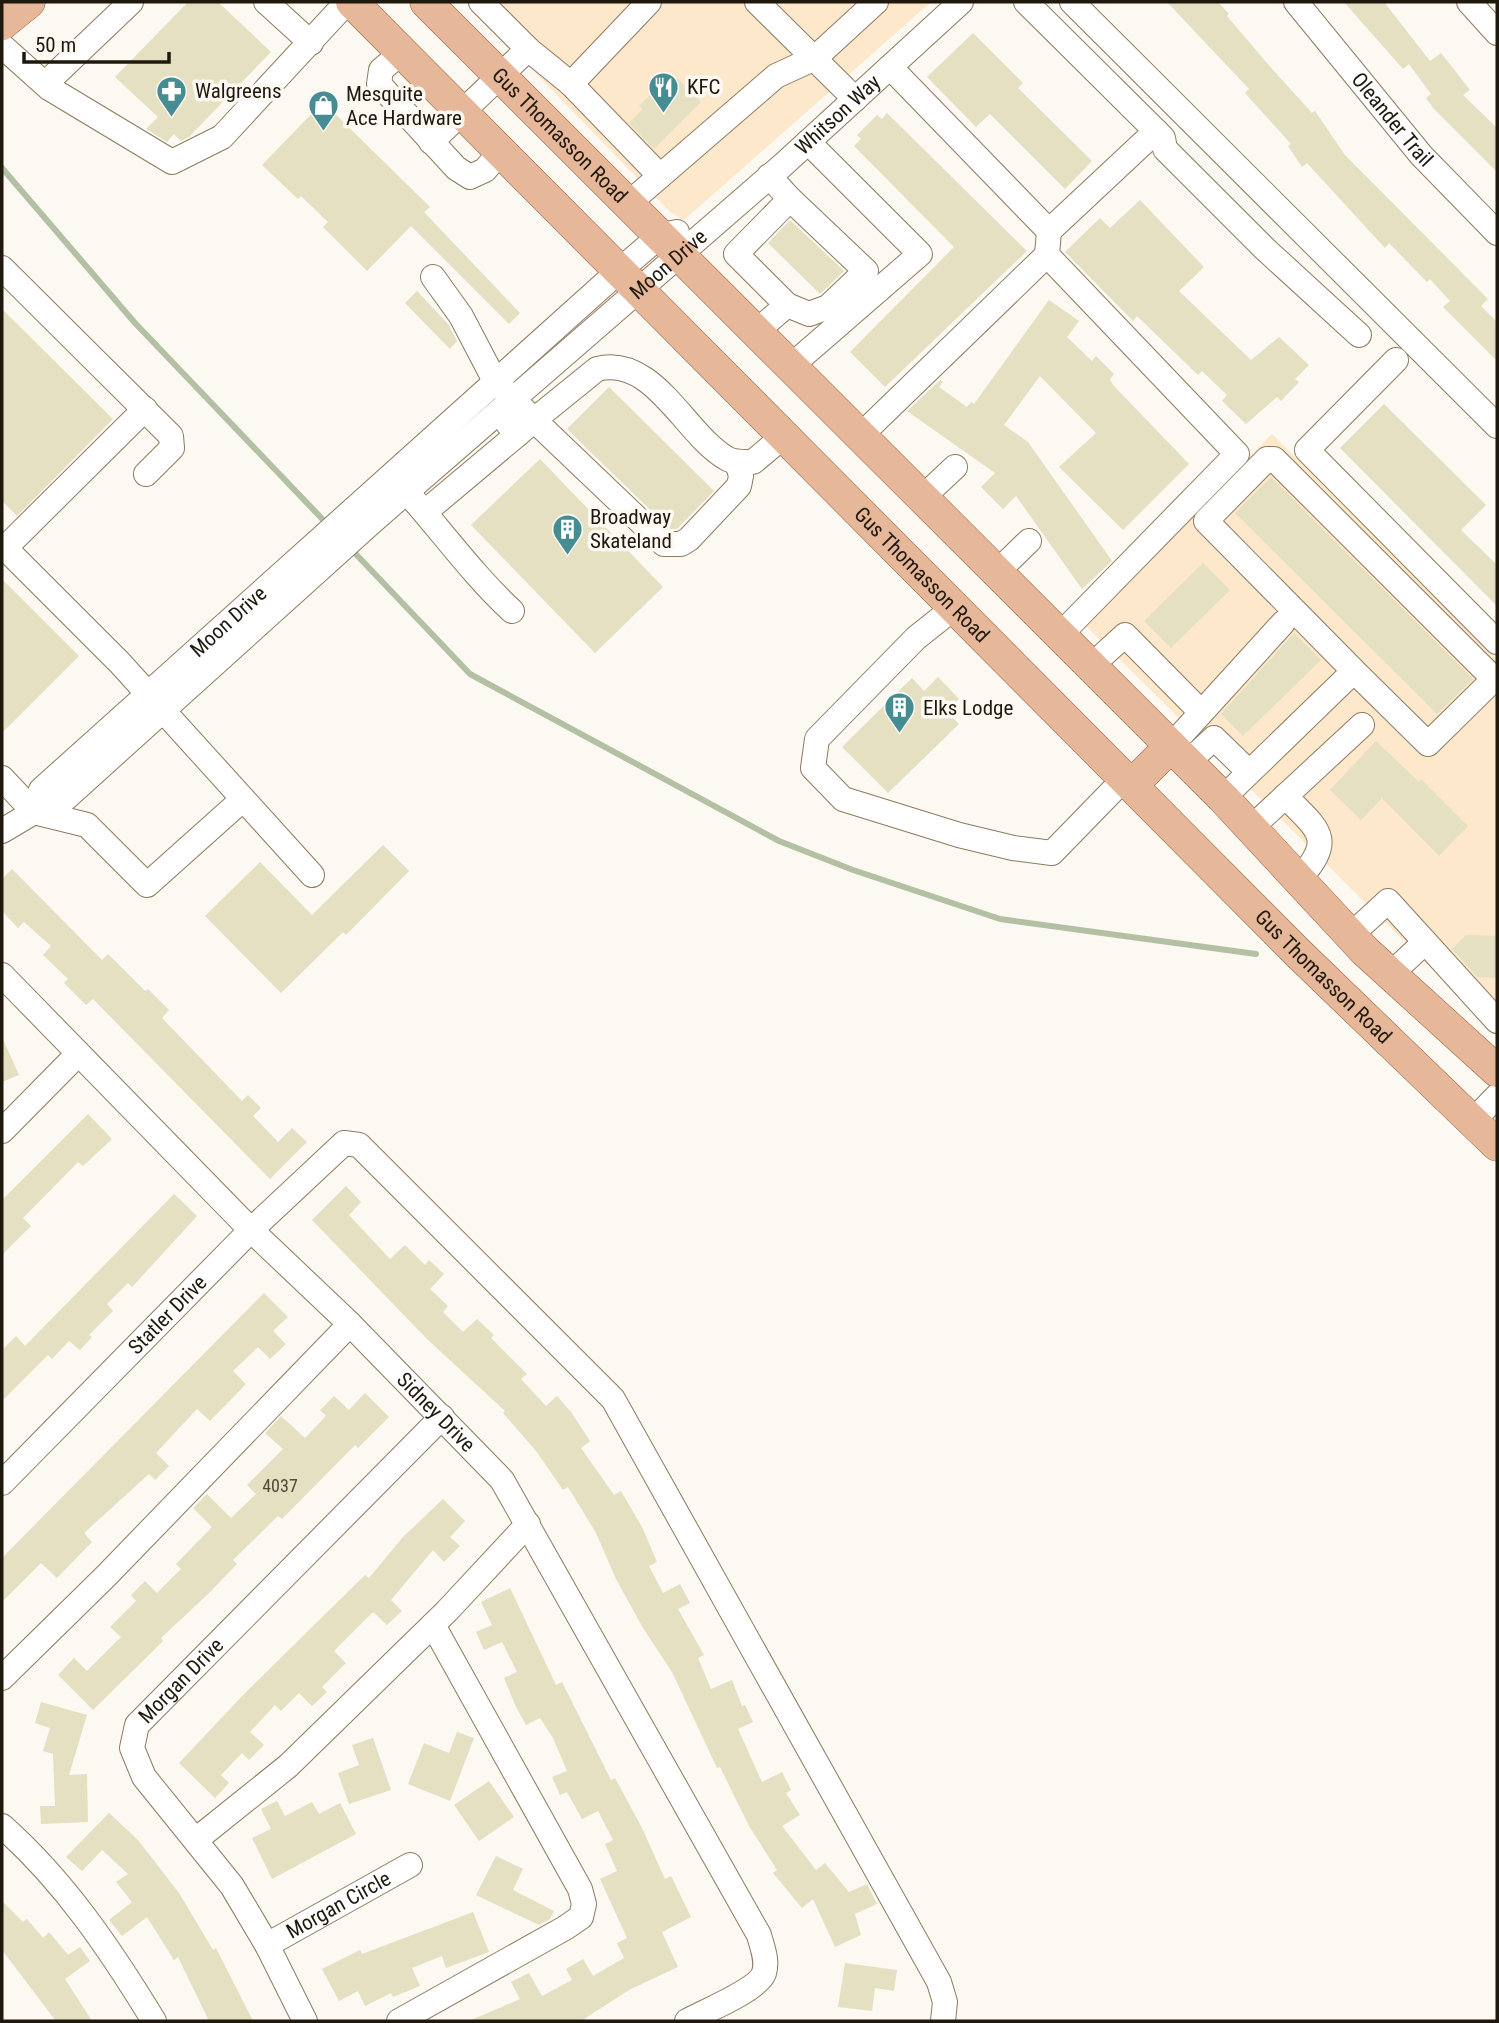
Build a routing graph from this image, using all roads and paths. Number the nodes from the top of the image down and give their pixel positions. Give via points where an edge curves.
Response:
1 (29, 2) edge
2 (131, 2) edge
3 (266, 2) edge
4 (349, 2) edge
5 (426, 2) edge
6 (481, 2) edge
7 (649, 2) edge
8 (757, 2) edge
9 (876, 2) edge
10 (961, 2) edge
11 (1026, 2) edge
12 (1072, 2) edge
13 (1296, 2) edge
14 (1469, 2) edge
15 (2, 24) edge
16 (1497, 33) edge
17 (311, 43) junction
18 (2, 46) edge
19 (527, 50) junction
20 (401, 52) junction
21 (815, 58) junction
22 (890, 68) junction
23 (501, 76) junction
24 (571, 83) junction
25 (45, 84) junction
26 (855, 99) junction
27 (460, 111) junction
28 (1156, 131) junction
29 (431, 142) junction
30 (808, 142) junction
31 (501, 151) junction
32 (660, 176) junction
33 (769, 176) junction
34 (790, 199) junction
35 (629, 204) junction
36 (713, 224) joint
37 (1497, 233) edge
38 (1048, 243) junction
39 (670, 244) junction
40 (2, 268) edge
41 (433, 277) dead end
42 (629, 280) junction
43 (786, 305) junction
44 (757, 331) junction
45 (1359, 335) dead end
46 (1396, 360) dead end
47 (791, 366) junction
48 (495, 398) junction
49 (145, 409) junction
50 (1497, 426) edge
51 (526, 427) junction
52 (861, 435) junction
53 (784, 436) junction
54 (737, 462) junction
55 (955, 467) dead end
56 (146, 474) dead end
57 (399, 483) junction
58 (923, 497) junction
59 (425, 512) junction
60 (1029, 541) dead end
61 (3, 546) edge
62 (997, 572) junction
63 (955, 607) junction
64 (512, 611) dead end
65 (1283, 623) dead end
66 (1060, 635) junction
67 (1497, 642) edge
68 (1091, 666) junction
69 (1354, 671) junction
70 (155, 703) junction
71 (1201, 712) junction
72 (1362, 725) dead end
73 (1179, 754) junction
74 (1249, 772) junction
75 (2, 778) edge
76 (1128, 781) junction
77 (1285, 796) junction
78 (1223, 798) junction
79 (242, 800) junction
80 (34, 811) junction
81 (1251, 828) junction
82 (2, 831) edge
83 (313, 875) dead end
84 (1299, 879) junction
85 (1351, 935) junction
86 (1425, 942) junction
87 (1391, 974) junction
88 (2, 975) edge
89 (1473, 994) junction
90 (1497, 1021) edge
91 (1444, 1022) junction
92 (78, 1054) junction
93 (1497, 1071) edge
94 (1497, 1096) edge
95 (1473, 1121) junction
96 (2, 1131) edge
97 (1497, 1145) edge
98 (251, 1230) junction
99 (350, 1324) junction
100 (442, 1417) junction
101 (2, 1483) edge
102 (528, 1524) junction
103 (433, 1625) junction
104 (2, 1678) edge
105 (2, 1826) edge
106 (197, 1839) junction
107 (410, 1865) dead end
108 (267, 1945) junction
109 (154, 2021) edge
110 (304, 2021) edge
111 (399, 2021) edge
112 (687, 2021) edge
113 (943, 2021) edge

1 - 15 main road
2 - 25 street
3 - 17 street
4 - 17 street
4 - 20 main road, Gus Thomasson Road
5 - 23 main road, Gus Thomasson Road
6 - 19 street
7 - 24 street
8 - 21 street
9 - 21 street
10 - 22 street, Whitson Way
11 - 28 street
12 - 50 street
13 - 37 street, Oleander Trail via 1421,155
14 - 16 street
17 - 25 street via 222,137 172,162
18 - 25 street
19 - 23 street
19 - 24 street
20 - 27 main road, Gus Thomasson Road
20 - 29 street via 381,70 379,83
21 - 26 street
21 - 32 street via 776,76
22 - 26 street, Whitson Way
22 - 38 street
23 - 27 street
23 - 35 main road, Gus Thomasson Road
24 - 32 street
26 - 30 street, Whitson Way
27 - 29 street
27 - 31 main road, Gus Thomasson Road
28 - 38 street
28 - 45 street via 1165,149
29 - 31 street via 470,177 485,170
30 - 33 street, Whitson Way
30 - 47 street via 920,254
31 - 42 main road, Gus Thomasson Road
32 - 35 street
33 - 34 street
33 - 36 street, Whitson Way
34 - 43 street via 736,254
34 - 43 street via 866,271 828,307 809,314
35 - 39 main road, Gus Thomasson Road
36 - 39 street, Moon Drive
38 - 52 street
38 - 66 street via 1237,454
39 - 42 street, Moon Drive
39 - 44 main road, Gus Thomasson Road
40 - 49 street
41 - 48 street via 461,316
42 - 48 street, Moon Drive
42 - 53 main road, Gus Thomasson Road
43 - 44 street
44 - 47 main road, Gus Thomasson Road
46 - 67 street via 1307,450
47 - 52 main road, Gus Thomasson Road
48 - 51 street
48 - 57 street, Moon Drive
49 - 56 street via 171,436 172,447
49 - 61 street
51 - 54 street via 597,369 623,368 645,378 725,458
51 - 54 street via 664,544 672,546 688,539 739,486
51 - 59 street
52 - 58 main road, Gus Thomasson Road
53 - 54 street via 752,462
53 - 63 main road, Gus Thomasson Road
55 - 58 street
57 - 59 street
57 - 70 street, Moon Drive
58 - 62 main road, Gus Thomasson Road
59 - 64 street via 477,579
60 - 62 street
61 - 70 street
62 - 66 main road, Gus Thomasson Road
63 - 76 main road, Gus Thomasson Road
63 - 76 street via 916,638 817,738 813,768 843,799 959,835 1052,853
65 - 71 street
66 - 68 main road, Gus Thomasson Road
68 - 71 street via 1125,635
68 - 73 main road, Gus Thomasson Road
69 - 69 street via 1206,520 1267,459 1274,459 1494,679 1427,744
69 - 74 street
70 - 79 street
70 - 80 street, Moon Drive via 41,790
71 - 73 street
72 - 77 street
73 - 74 street via 1214,738
73 - 76 main road
73 - 78 main road, Gus Thomasson Road
74 - 78 street
75 - 80 street
76 - 95 main road, Gus Thomasson Road
77 - 81 street
77 - 84 street via 1313,825 1321,848
78 - 81 main road, Gus Thomasson Road
79 - 80 street via 147,885 87,825
79 - 83 street
80 - 82 street, Moon Drive
81 - 84 main road, Gus Thomasson Road
84 - 85 main road, Gus Thomasson Road
85 - 86 street via 1388,901
85 - 87 main road, Gus Thomasson Road
86 - 87 street
86 - 89 street
87 - 91 main road, Gus Thomasson Road
88 - 92 street, Sidney Drive
89 - 90 street
89 - 91 street
91 - 93 main road, Gus Thomasson Road
92 - 96 street
92 - 98 street, Sidney Drive
94 - 95 street
95 - 97 main road, Gus Thomasson Road
98 - 99 street, Sidney Drive
98 - 101 street, Statler Drive
98 - 113 street, Statler Drive via 344,1143 359,1145 613,1399 939,1982 945,2002
99 - 100 street, Sidney Drive
99 - 104 street
100 - 102 street, Sidney Drive via 502,1480
100 - 106 street, Morgan Drive via 136,1725 132,1748 144,1777
102 - 103 street
102 - 112 street, Sidney Drive via 759,1935 765,1970 758,1984
103 - 106 street via 288,1766
103 - 111 street via 580,1889 584,1904 581,1917 565,1928
105 - 109 street via 29,1849 78,1906
106 - 108 street, Morgan Drive
107 - 108 street, Morgan Circle
108 - 110 street, Morgan Drive

